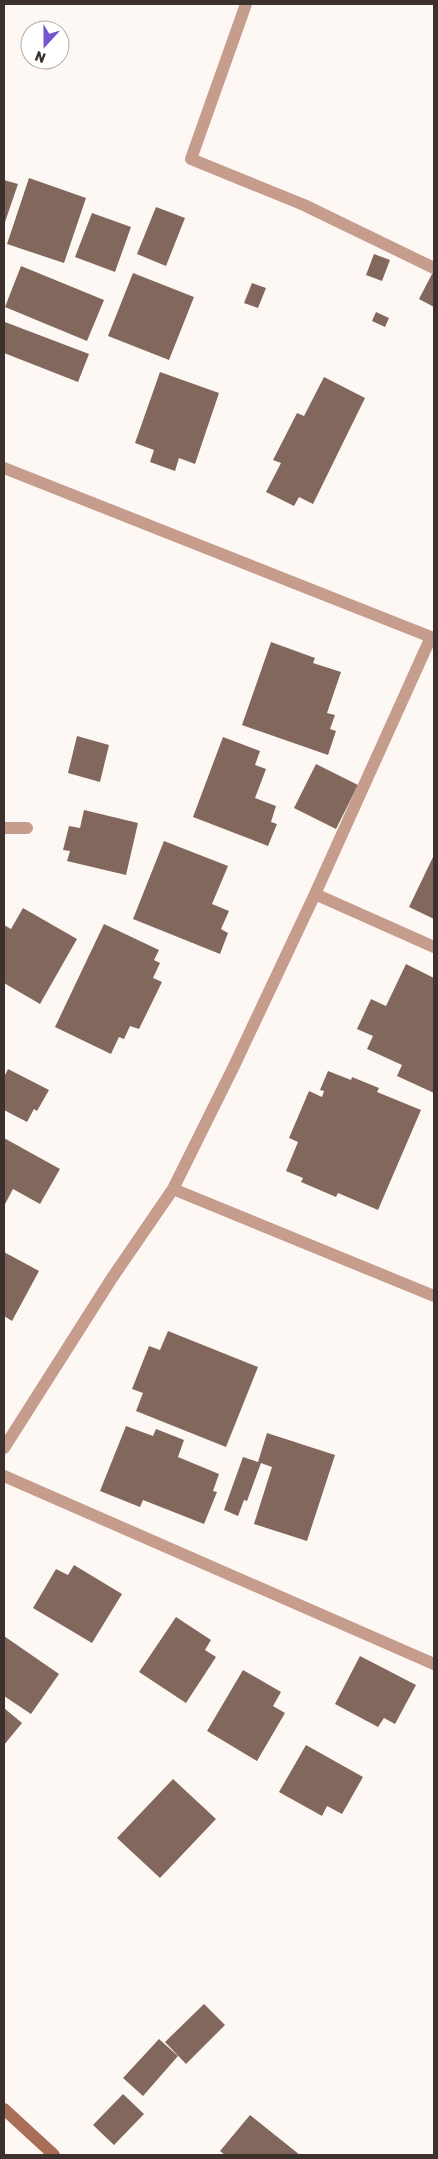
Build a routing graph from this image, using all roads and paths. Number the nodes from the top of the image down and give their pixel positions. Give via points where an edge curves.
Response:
1 (246, 4) edge
2 (434, 268) edge
3 (4, 468) edge
4 (433, 637) edge
5 (4, 828) edge
6 (27, 828) dead end
7 (315, 894) junction
8 (434, 947) edge
9 (173, 1189) junction
10 (434, 1296) edge
11 (4, 1448) edge
12 (4, 1476) edge
13 (434, 1664) edge
14 (4, 2109) edge
15 (54, 2155) edge

1 - 2 street via 191,159 304,205
3 - 4 street
4 - 7 street
5 - 6 street
7 - 8 street
7 - 9 street
9 - 10 street
9 - 11 street
12 - 13 street
14 - 15 street

